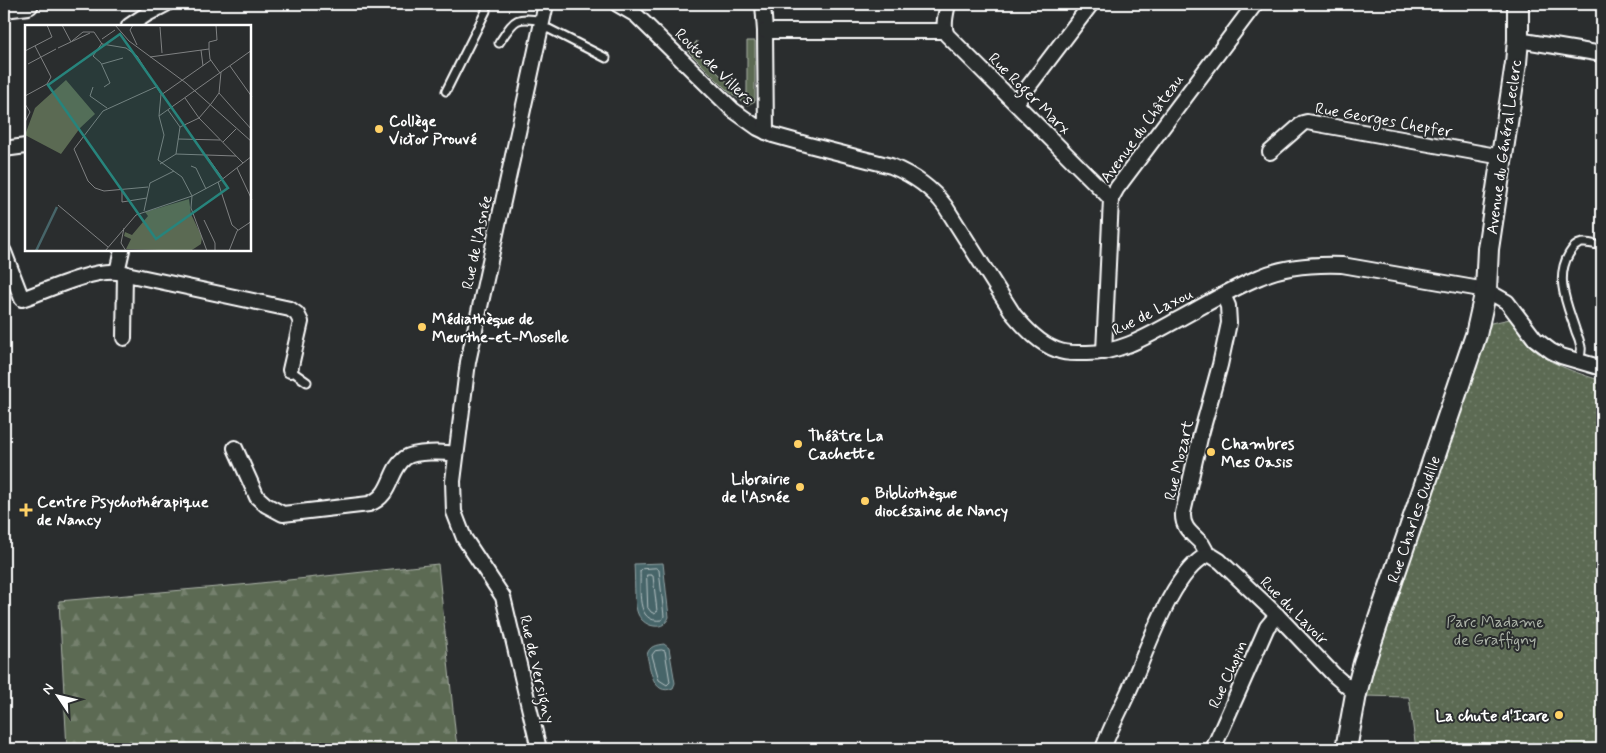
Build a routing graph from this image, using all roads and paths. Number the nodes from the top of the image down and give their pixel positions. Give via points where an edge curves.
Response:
1 (28, 4) edge
2 (166, 4) edge
3 (486, 4) edge
4 (546, 4) edge
5 (617, 4) edge
6 (762, 4) edge
7 (948, 4) edge
8 (1091, 4) edge
9 (1255, 4) edge
10 (1518, 4) edge
11 (4, 7) edge
12 (630, 7) edge
13 (131, 25) edge
14 (541, 25) junction
15 (765, 31) junction
16 (945, 31) junction
17 (1518, 40) junction
18 (499, 43) dead end
19 (1602, 54) edge
20 (606, 58) dead end
21 (446, 91) dead end
22 (1016, 103) junction
23 (766, 132) junction
24 (25, 146) edge
25 (4, 149) edge
26 (1270, 152) dead end
27 (1502, 157) junction
28 (1111, 199) junction
29 (1602, 246) edge
30 (122, 251) edge
31 (4, 252) edge
32 (121, 273) junction
33 (1486, 290) junction
34 (1223, 295) junction
35 (124, 338) dead end
36 (1104, 352) junction
37 (1579, 362) junction
38 (1602, 368) edge
39 (290, 370) joint
40 (307, 382) dead end
41 (236, 448) dead end
42 (456, 454) junction
43 (1207, 555) junction
44 (503, 597) joint
45 (1277, 615) junction
46 (1356, 694) junction
47 (538, 749) edge
48 (1102, 749) edge
49 (1213, 749) edge
50 (1346, 749) edge

1 - 11 street
2 - 13 street
3 - 21 lane via 486,11
4 - 14 street, Rue de l'Asnée
5 - 12 street, Route de Villers
6 - 15 street
7 - 16 street
8 - 22 street
9 - 28 street, Avenue du Château
10 - 17 street, Avenue du Général Leclerc
12 - 23 street, Route de Villers via 733,110
14 - 18 lane via 521,18 512,23
14 - 20 lane
14 - 42 street, Rue de l'Asnée via 468,362
15 - 16 street
15 - 23 street
16 - 22 street, Rue Roger Marx
17 - 19 street
17 - 27 street, Avenue du Général Leclerc
22 - 28 street, Rue Roger Marx
23 - 36 street, Rue de Laxou via 886,164 913,177 942,202 1014,315 1029,332 1046,344 1068,353
24 - 25 street
26 - 27 street, Rue Georges Chepfer via 1307,122
27 - 33 street, Avenue du Général Leclerc via 1488,249
28 - 36 street, Avenue du Château
29 - 37 lane via 1577,244 1567,257 1562,276 1562,288 1581,347
30 - 32 street
31 - 32 street via 22,299 94,274 107,271
32 - 35 street
32 - 39 street via 290,309 301,322
33 - 34 street, Rue de Laxou via 1327,264 1300,266 1268,274
33 - 37 street via 1507,302 1543,346
33 - 46 street, Rue Charles Oudille via 1476,335
34 - 36 street, Rue de Laxou via 1144,338
34 - 43 street, Rue Mozart via 1228,306 1229,323 1183,520
37 - 38 street
39 - 40 lane
41 - 42 street via 258,497 283,514 369,504 384,494 407,456 440,452
42 - 44 street, Rue de l'Asnée via 453,497 458,525 471,551
43 - 45 street, Rue du Lavoir via 1220,561
43 - 48 street via 1191,567 1171,597
44 - 47 street, Rue de Versigny
45 - 46 street, Rue du Lavoir
45 - 49 street, Rue Chopin via 1268,627
46 - 50 street, Rue Charles Oudille

